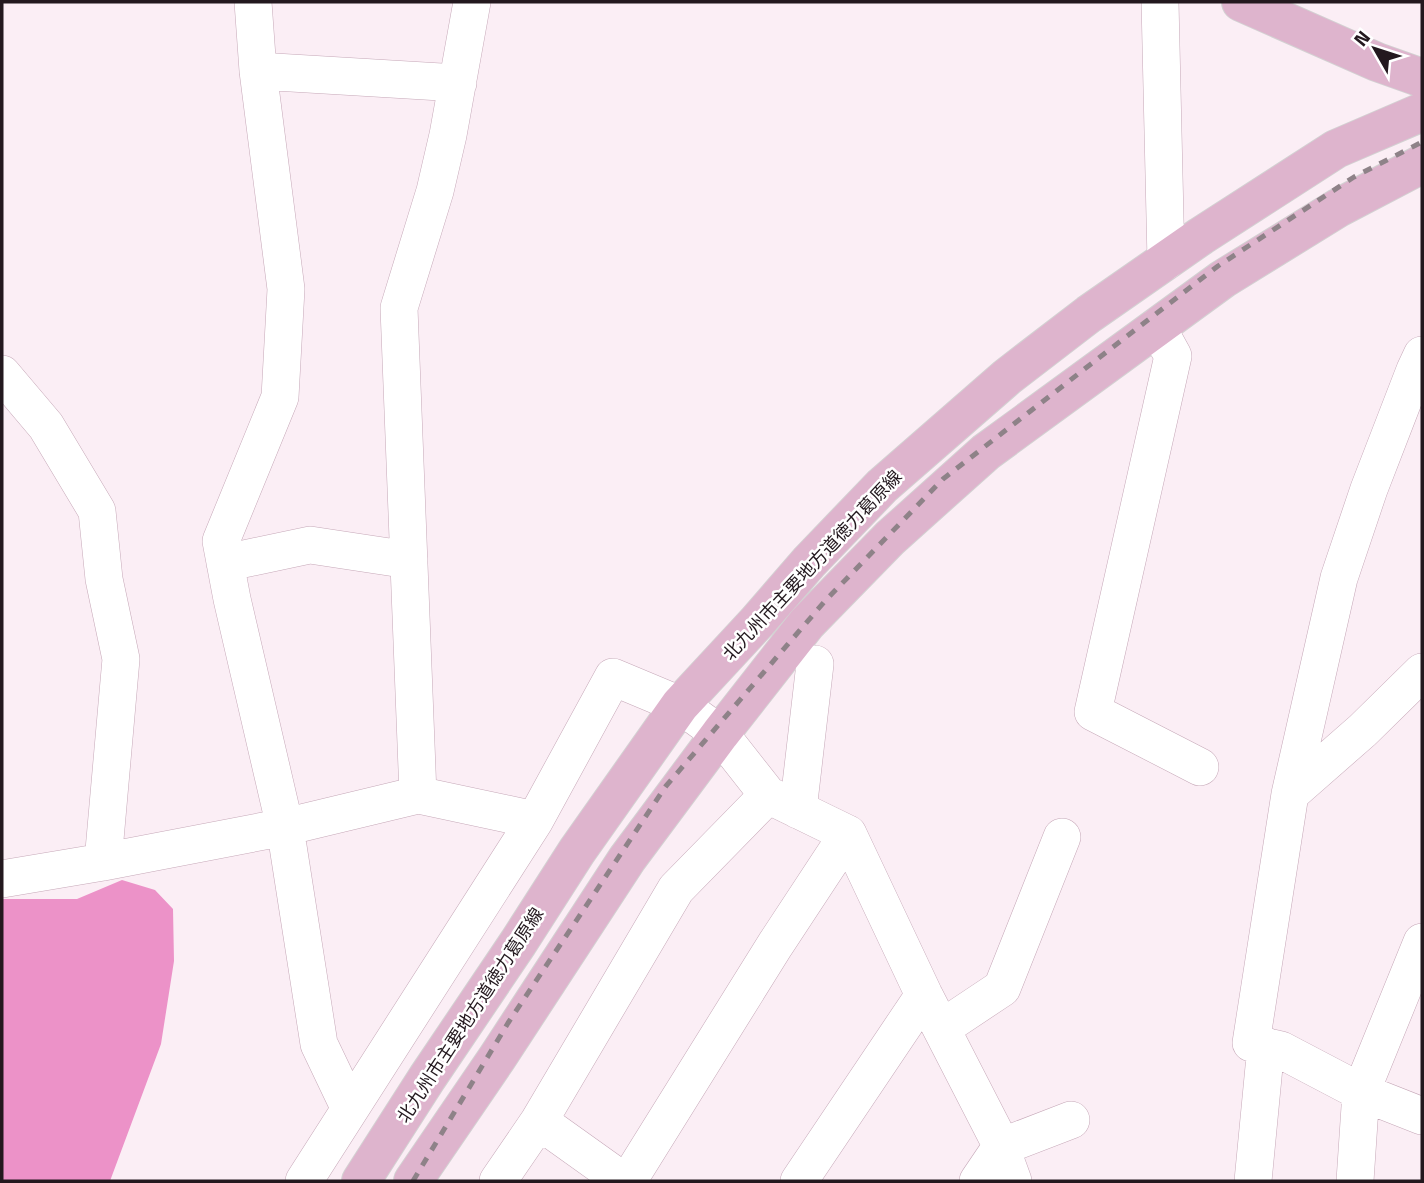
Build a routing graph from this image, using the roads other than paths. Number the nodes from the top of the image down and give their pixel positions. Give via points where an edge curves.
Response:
1 (253, 2) edge
2 (472, 2) edge
3 (1160, 2) edge
4 (1241, 2) edge
5 (258, 71) junction
6 (1422, 78) edge
7 (458, 83) junction
8 (1422, 111) edge
9 (1422, 164) edge
10 (1166, 261) junction
11 (1157, 327) junction
12 (1422, 355) edge
13 (2, 374) edge
14 (409, 560) junction
15 (225, 563) junction
16 (816, 664) dead end
17 (1422, 672) edge
18 (680, 705) junction
19 (720, 734) junction
20 (1200, 767) dead end
21 (1290, 794) junction
22 (418, 795) junction
23 (783, 802) junction
24 (536, 820) junction
25 (285, 827) junction
26 (848, 834) junction
27 (1062, 837) dead end
28 (103, 862) junction
29 (2, 879) edge
30 (1422, 942) edge
31 (924, 995) junction
32 (942, 1028) junction
33 (1266, 1046) junction
34 (1361, 1092) junction
35 (350, 1108) junction
36 (1422, 1116) edge
37 (1071, 1120) dead end
38 (539, 1121) junction
39 (1001, 1147) junction
40 (304, 1181) edge
41 (361, 1181) edge
42 (413, 1181) edge
43 (498, 1181) edge
44 (623, 1181) edge
45 (628, 1181) edge
46 (799, 1181) edge
47 (978, 1181) edge
48 (1013, 1181) edge
49 (1253, 1181) edge
50 (1355, 1181) edge

1 - 5 street
2 - 7 street
3 - 10 street
4 - 6 main road
5 - 7 street
5 - 15 street via 286,289 279,397 221,541
7 - 14 street via 435,191 399,308
8 - 10 main road, 北九州市主要地方道徳力葛原線 via 1336,149
9 - 11 main road, 北九州市主要地方道徳力葛原線 via 1338,208 1223,279
10 - 18 main road, 北九州市主要地方道徳力葛原線 via 1007,377 882,486
11 - 19 main road, 北九州市主要地方道徳力葛原線 via 986,452 890,538 807,623
11 - 20 street via 1173,356 1093,712
12 - 21 street via 1339,578
13 - 28 street via 46,426 97,511 104,579 121,659
14 - 15 street via 310,545
14 - 22 street
15 - 25 street
16 - 23 street
17 - 21 street
18 - 19 street
18 - 24 street via 613,677
18 - 41 main road, 北九州市主要地方道徳力葛原線 via 577,851
19 - 23 street
19 - 42 main road, 北九州市主要地方道徳力葛原線 via 627,859
21 - 33 street via 1251,1043
22 - 24 street
22 - 25 street
23 - 26 street
23 - 38 street via 676,889
24 - 35 street
25 - 28 street
25 - 35 street via 319,1044
26 - 31 street
26 - 45 street
27 - 32 street via 1002,988
28 - 29 street
30 - 34 street
31 - 32 street
31 - 46 street
32 - 39 street
33 - 34 street
33 - 49 street
34 - 36 street
34 - 50 street
35 - 40 street
37 - 39 street
38 - 43 street
38 - 44 street
39 - 47 street
39 - 48 street

